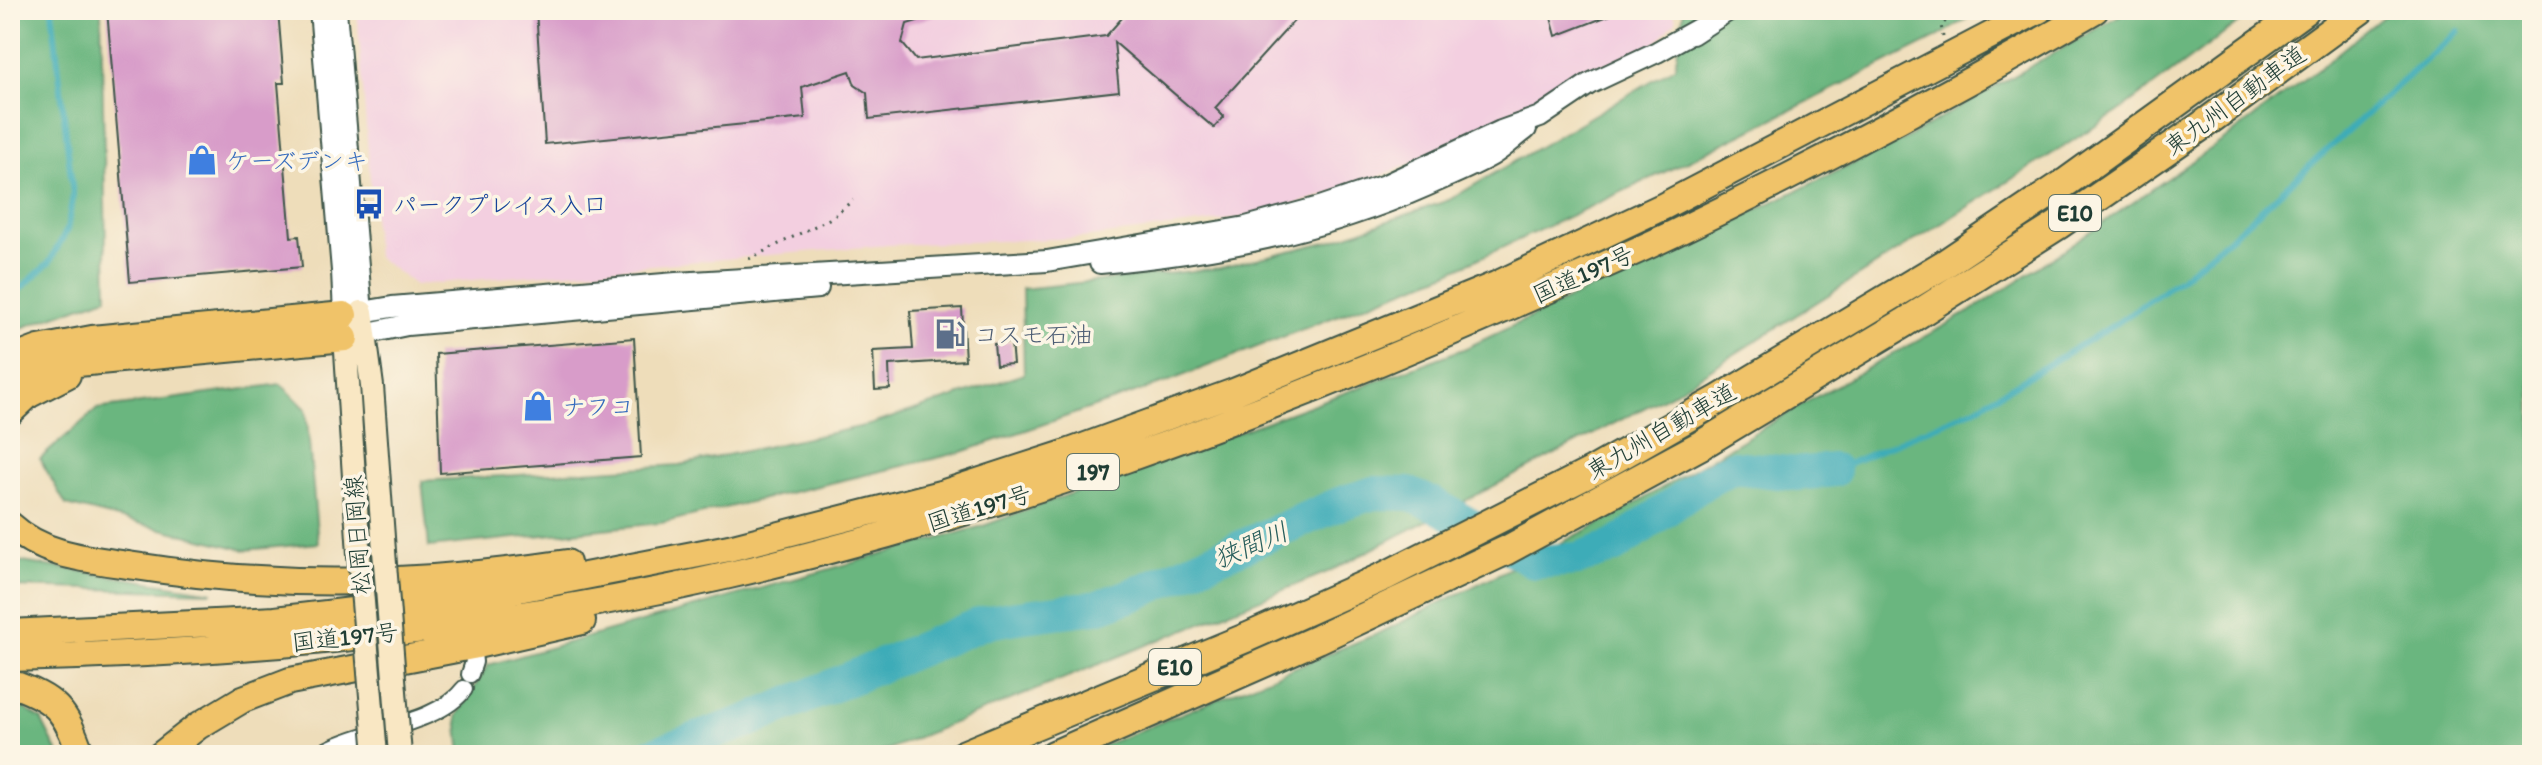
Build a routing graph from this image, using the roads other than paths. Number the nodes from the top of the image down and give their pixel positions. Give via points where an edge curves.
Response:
1 (320, 10) edge
2 (336, 10) edge
3 (1729, 10) edge
4 (2039, 10) edge
5 (2095, 10) edge
6 (2305, 10) edge
7 (2360, 10) edge
8 (354, 325) junction
9 (153, 357) junction
10 (10, 360) edge
11 (10, 380) edge
12 (10, 412) edge
13 (969, 485) junction
14 (10, 525) edge
15 (723, 577) junction
16 (10, 633) edge
17 (472, 646) junction
18 (10, 658) edge
19 (10, 683) edge
20 (81, 755) edge
21 (161, 755) edge
22 (319, 755) edge
23 (376, 755) edge
24 (400, 755) edge
25 (963, 755) edge
26 (1054, 755) edge

1 - 8 street
2 - 8 street
3 - 8 street via 1589,84 1540,117 1385,185 1280,219 1047,261 676,283 392,307
4 - 13 highway, 国道197号 / 197 via 1664,206 1496,285 1234,392
5 - 15 highway, 国道197号 / 197 via 1847,147 1671,235 1412,349 1219,427 1051,486
6 - 25 highway, 東九州自動車道 / E10 via 1968,248 1593,471 1385,576
7 - 26 highway, 東九州自動車道 / E10 via 2058,225 1701,445 1403,599
8 - 9 highway
8 - 10 highway via 92,339
8 - 23 main road, 松岡日岡線, bridge via 359,555
8 - 24 main road, 松岡日岡線, bridge via 372,386
9 - 11 highway via 46,368
9 - 12 highway via 63,376
13 - 14 highway via 874,498 610,557 420,581 323,583 166,571 69,556 42,547
13 - 16 highway, 国道197号 / 197 via 729,548 482,596 275,620
15 - 17 highway via 597,618
15 - 18 highway, 国道197号 / 197 via 483,621 325,640 134,655
17 - 21 highway via 320,674 264,690 217,713
17 - 22 street via 474,662 467,682 450,704
19 - 20 highway via 52,700

